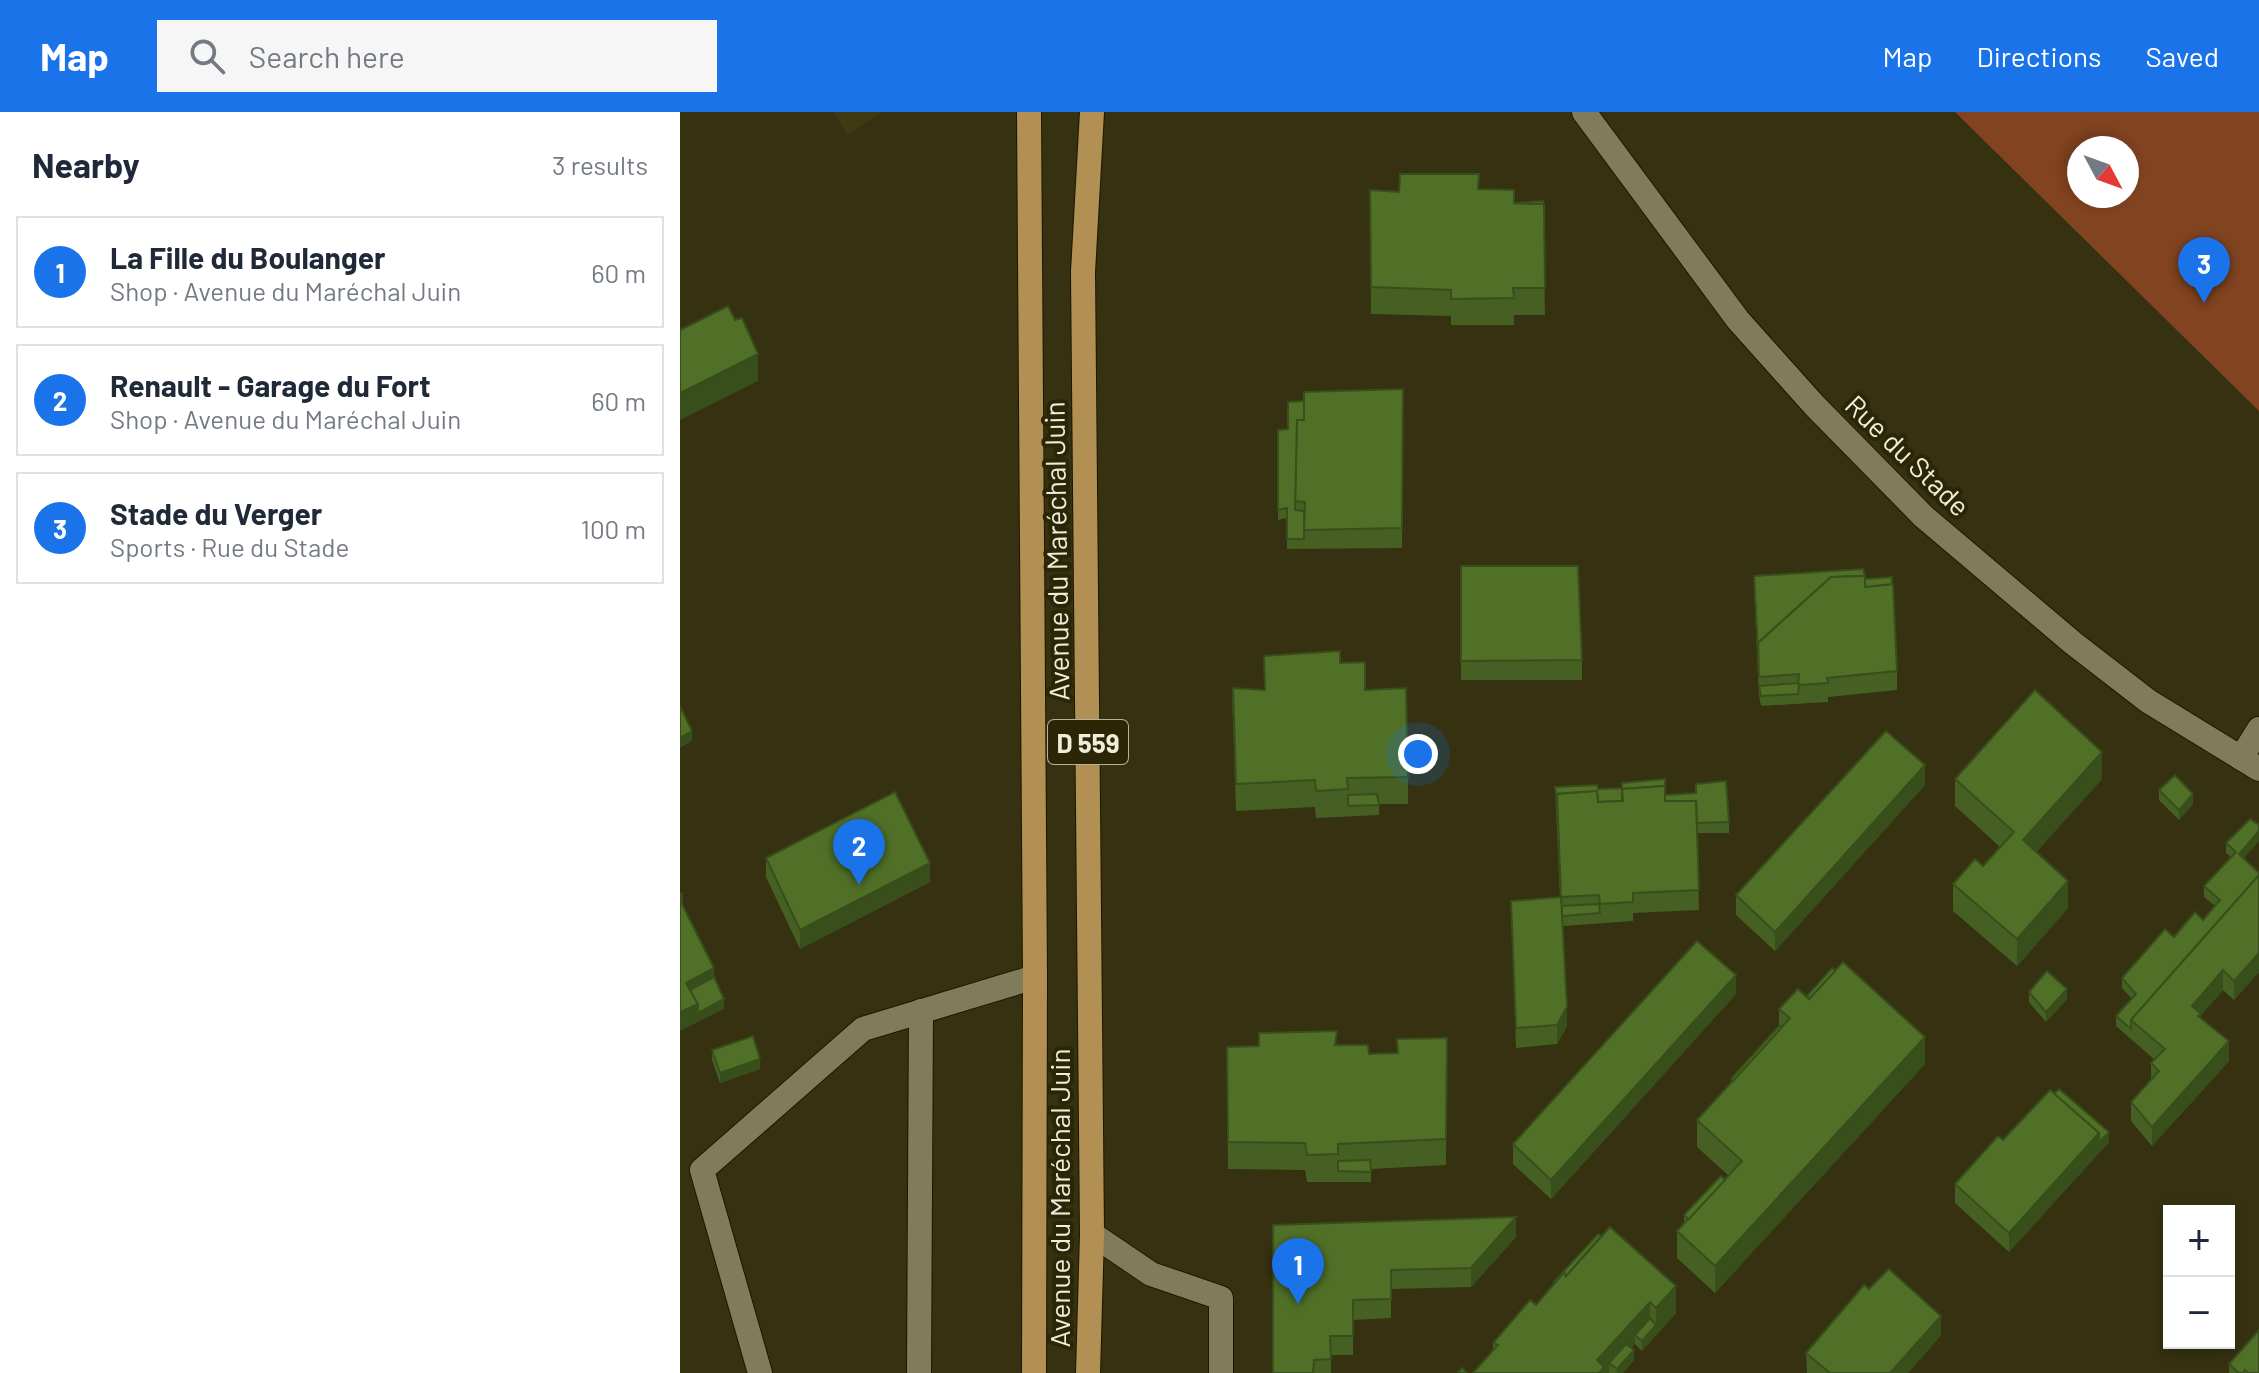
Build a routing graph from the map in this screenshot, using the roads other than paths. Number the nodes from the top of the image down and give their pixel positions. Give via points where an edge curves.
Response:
1 (1029, 112) edge
2 (1092, 112) edge
3 (1584, 112) edge
4 (2259, 729) edge
5 (2250, 764) edge
6 (1035, 977) junction
7 (921, 1011) junction
8 (1092, 1234) junction
9 (760, 1373) edge
10 (919, 1373) edge
11 (1034, 1373) edge
12 (1088, 1373) edge
13 (1221, 1373) edge

1 - 6 main road, Avenue du Maréchal Juin / D 559
2 - 8 main road, Avenue du Maréchal Juin / D 559 via 1083,272
3 - 5 street, Rue du Stade via 1738,320 1923,516 2148,701
4 - 5 street
6 - 7 street
6 - 11 main road, Avenue du Maréchal Juin / D 559
7 - 9 street via 863,1029 702,1170
7 - 10 street
8 - 12 main road, Avenue du Maréchal Juin / D 559
8 - 13 street via 1151,1274 1221,1298

